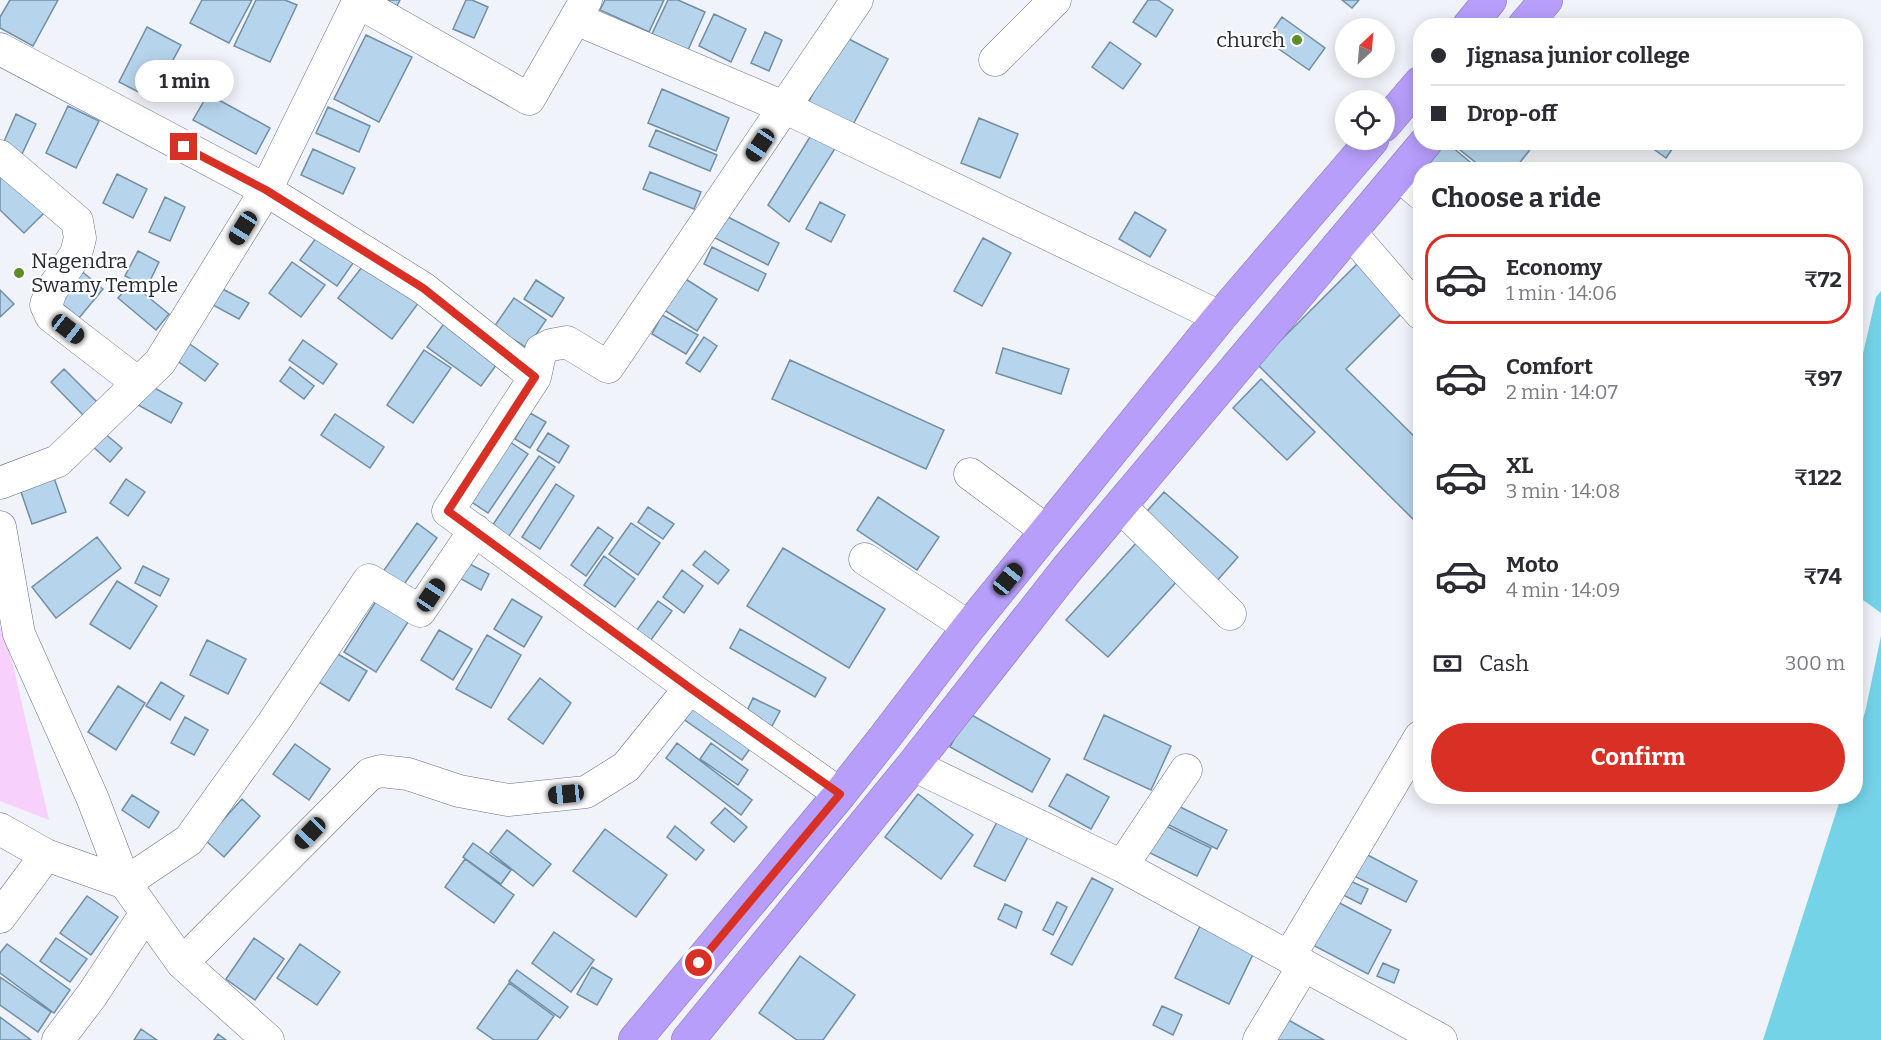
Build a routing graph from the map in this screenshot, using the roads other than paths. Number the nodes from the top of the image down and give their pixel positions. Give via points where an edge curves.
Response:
1 (857, 0) edge
2 (1055, 0) edge
3 (1490, 0) edge
4 (1546, 0) edge
5 (357, 1) edge
6 (581, 10) edge
7 (1475, 18) edge
8 (1531, 18) edge
9 (0, 49) edge
10 (995, 60) dead end
11 (1413, 91) edge
12 (786, 108) junction
13 (1395, 112) edge
14 (1363, 150) edge
15 (0, 156) edge
16 (1410, 184) edge
17 (266, 190) junction
18 (1350, 232) junction
19 (1413, 305) edge
20 (1220, 317) junction
21 (535, 377) junction
22 (138, 383) junction
23 (970, 474) dead end
24 (0, 483) edge
25 (1121, 507) junction
26 (0, 527) edge
27 (475, 530) junction
28 (1047, 531) junction
29 (865, 559) dead end
30 (1230, 614) dead end
31 (969, 627) junction
32 (690, 688) junction
33 (1413, 749) edge
34 (914, 765) junction
35 (1186, 770) dead end
36 (840, 794) junction
37 (0, 829) edge
38 (46, 855) junction
39 (1122, 866) junction
40 (125, 883) junction
41 (146, 913) junction
42 (0, 917) edge
43 (1291, 958) junction
44 (182, 963) junction
45 (670, 997) junction
46 (694, 1032) edge
47 (1431, 1038) edge
48 (58, 1040) edge
49 (268, 1040) edge
50 (635, 1040) edge
51 (1259, 1040) edge

1 - 12 street
2 - 10 street
3 - 7 highway
4 - 8 highway
5 - 6 street via 529,99
5 - 17 street
6 - 12 street
9 - 17 street
11 - 13 highway
12 - 20 street
12 - 21 street via 608,367 567,342 541,350
14 - 20 highway
15 - 22 street via 77,221 80,238 76,254 46,304 51,316
16 - 18 highway
17 - 21 street via 423,288
17 - 22 street via 160,362
18 - 19 street
18 - 25 highway
20 - 28 highway
21 - 27 street via 448,511
22 - 24 street via 58,461
23 - 28 street
25 - 30 street
25 - 34 highway via 1067,569
26 - 40 street via 19,633 92,797
27 - 32 street
27 - 40 street via 420,611 369,580 189,840
28 - 31 highway
29 - 31 street
31 - 36 highway
32 - 36 street
32 - 44 street via 626,767 586,792 508,800 459,791 408,774 370,774
33 - 43 street
34 - 39 street
34 - 46 highway
35 - 39 street
36 - 45 highway
37 - 38 street
38 - 40 street
38 - 42 street
39 - 43 street
40 - 41 street
41 - 44 street
41 - 48 street
43 - 47 street
43 - 51 street
44 - 49 street
45 - 46 highway
45 - 50 highway

